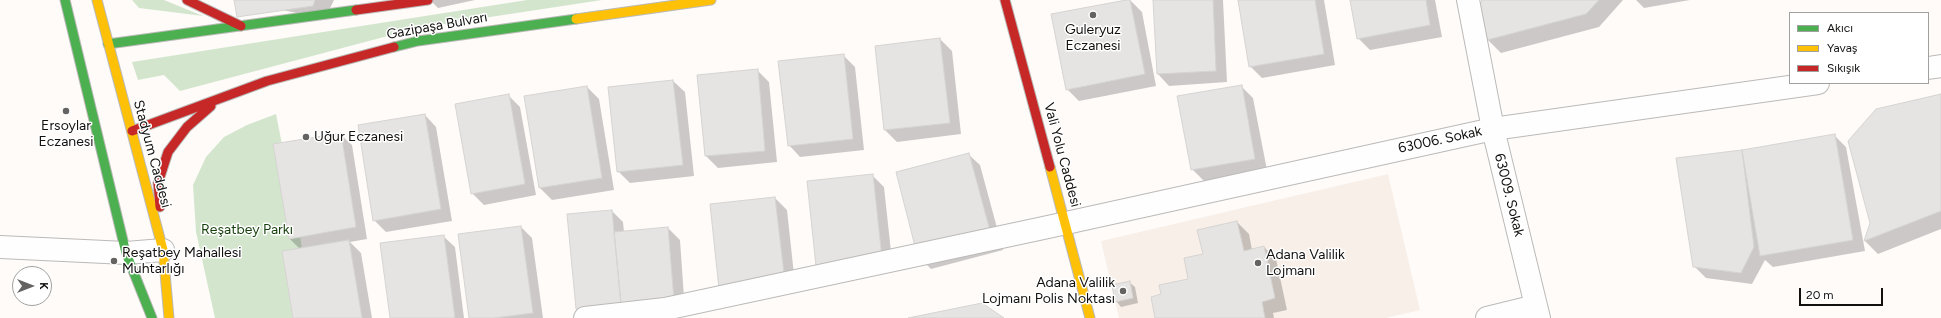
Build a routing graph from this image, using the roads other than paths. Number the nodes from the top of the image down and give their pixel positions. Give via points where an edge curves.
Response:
1 (65, 0) edge
2 (97, 0) edge
3 (187, 0) edge
4 (428, 0) edge
5 (711, 0) edge
6 (1005, 0) edge
7 (1468, 0) edge
8 (241, 26) junction
9 (108, 44) junction
10 (1941, 66) edge
11 (1929, 68) edge
12 (1811, 84) edge
13 (220, 98) junction
14 (1493, 129) junction
15 (132, 131) junction
16 (1066, 223) junction
17 (0, 247) edge
18 (163, 250) junction
19 (126, 253) junction
20 (1537, 312) edge
21 (152, 318) edge
22 (169, 318) edge
23 (585, 318) edge
24 (1090, 318) edge
25 (1487, 318) edge

1 - 19 main road
2 - 9 main road, Stadyum Caddesi
3 - 8 main road
4 - 8 main road, Gazipaşa Bulvarı
5 - 13 main road, Gazipaşa Bulvarı via 418,40 267,81
6 - 16 main road, Vali Yolu Caddesi
7 - 14 street, 63009. Sokak
8 - 9 main road, Gazipaşa Bulvarı
9 - 15 main road, Stadyum Caddesi
10 - 11 street
12 - 14 street, 63006. Sokak
13 - 15 main road, Gazipaşa Bulvarı
13 - 18 main road via 187,127 168,152 158,183
14 - 16 street, 63006. Sokak
14 - 20 street, 63009. Sokak
15 - 18 main road, Stadyum Caddesi
16 - 23 street, 63006. Sokak via 664,309
16 - 24 main road, Vali Yolu Caddesi
17 - 19 street
18 - 19 street
18 - 22 main road, Stadyum Caddesi
19 - 21 main road
20 - 25 street

